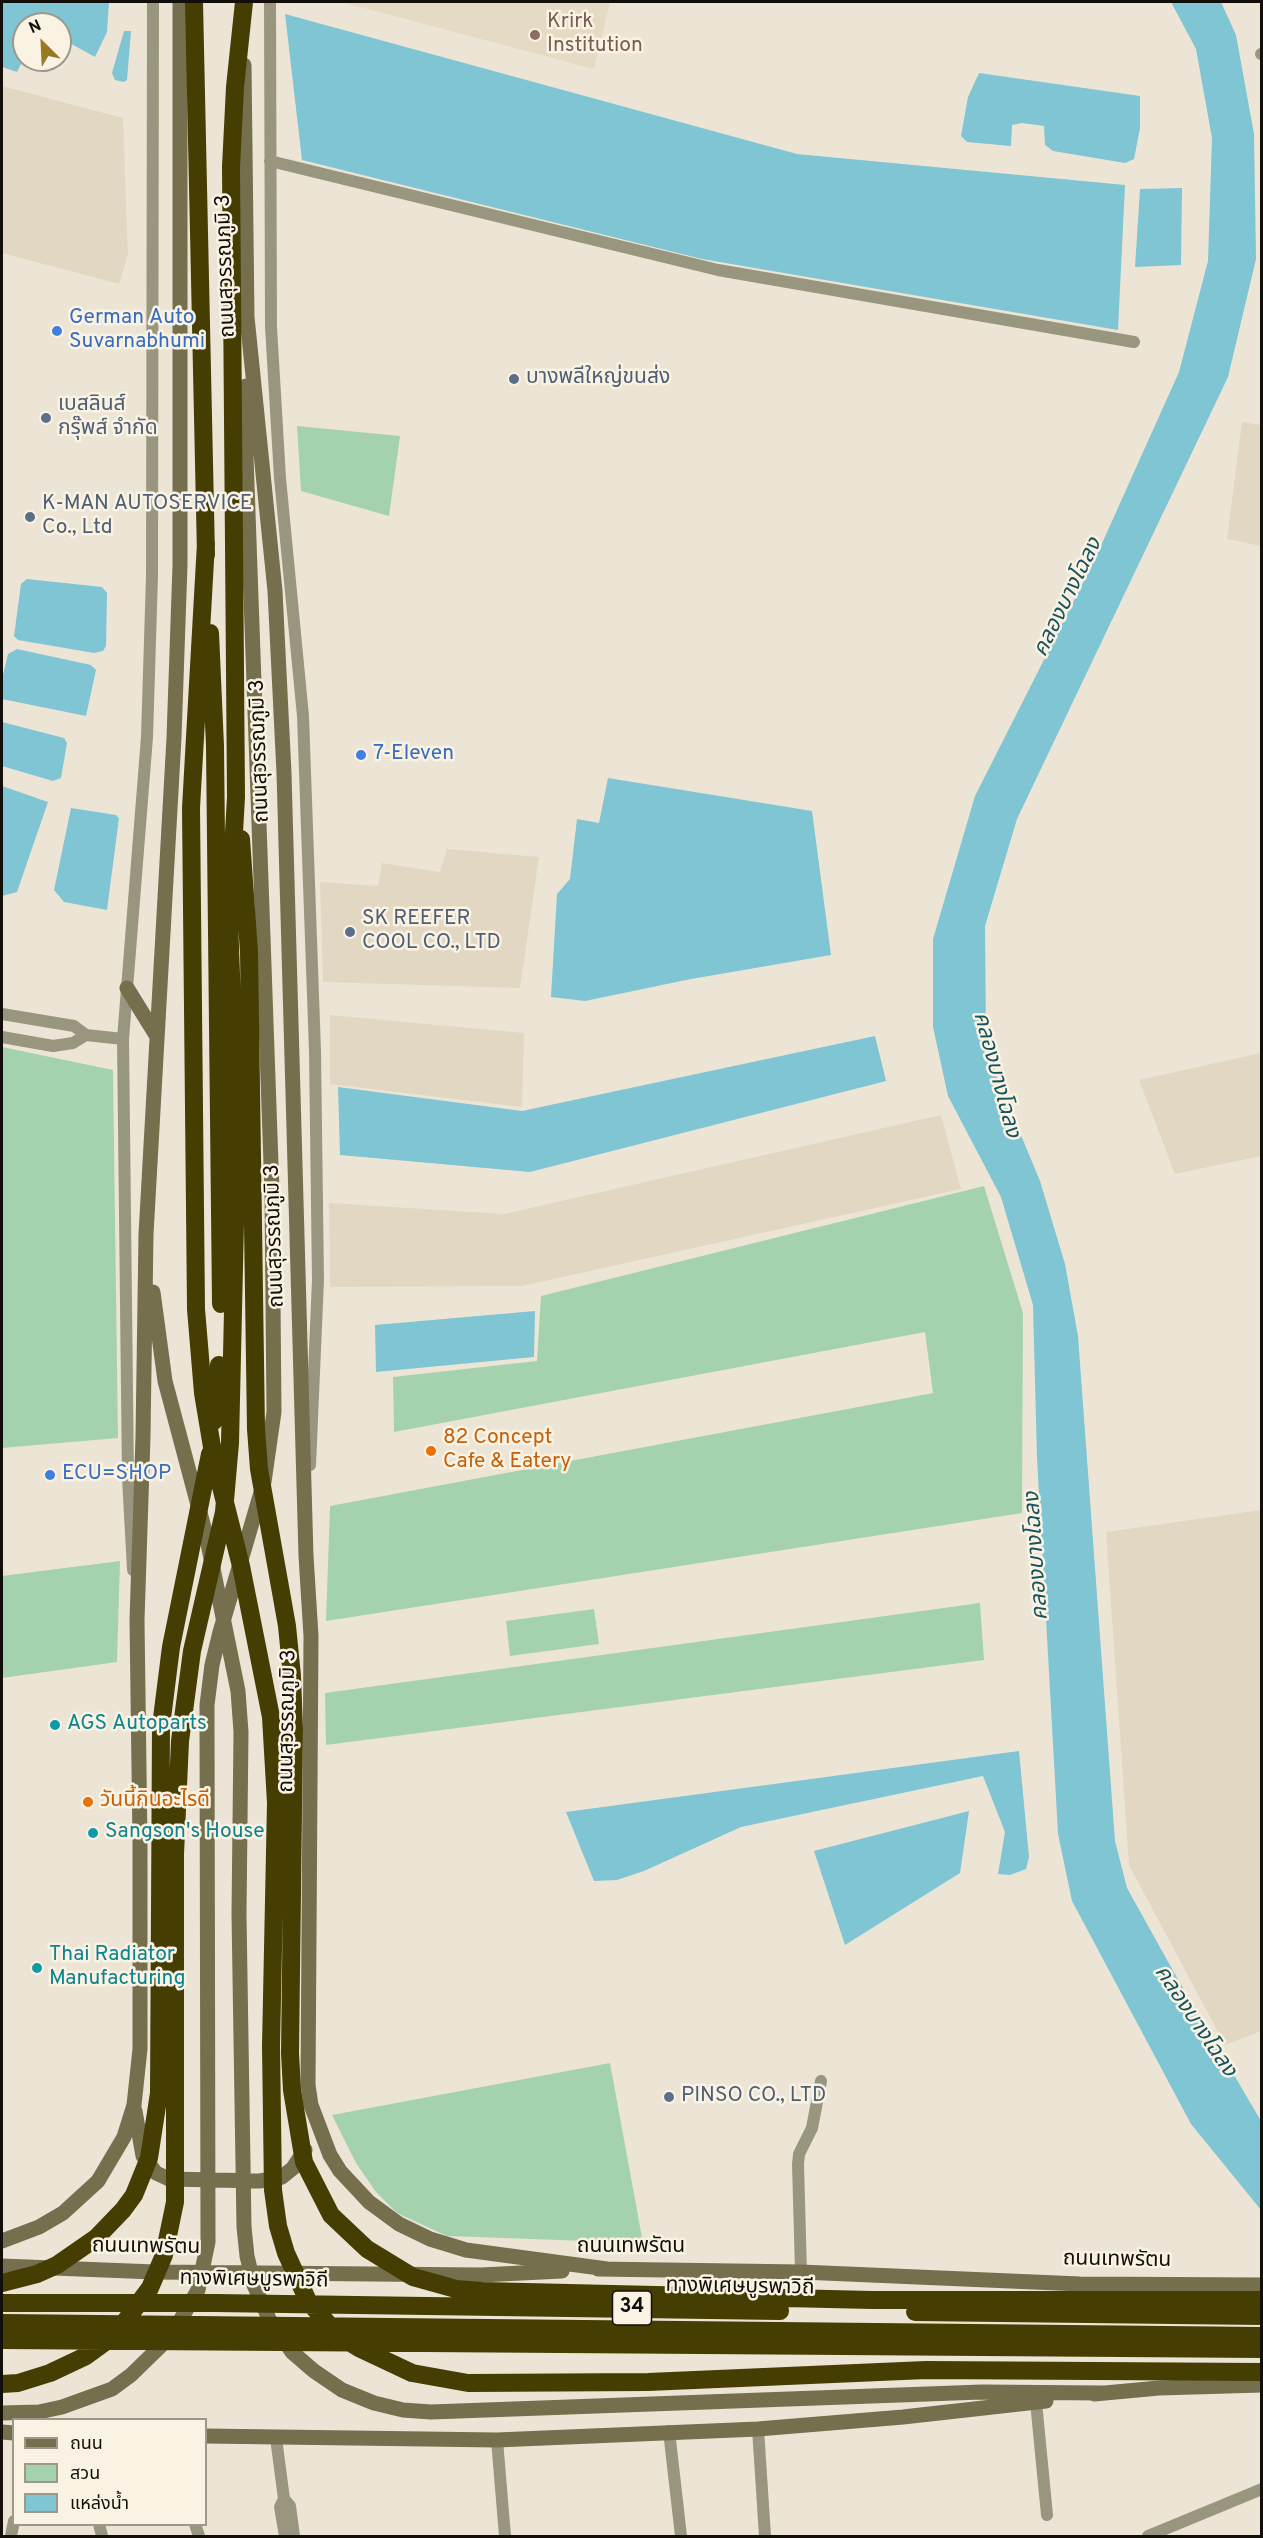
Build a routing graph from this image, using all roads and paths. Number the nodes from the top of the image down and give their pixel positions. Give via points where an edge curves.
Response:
1 (153, 2) edge
2 (180, 2) edge
3 (194, 2) edge
4 (244, 2) edge
5 (270, 2) edge
6 (270, 161) junction
7 (247, 317) junction
8 (1134, 342) dead end
9 (206, 543) junction
10 (236, 797) junction
11 (127, 988) junction
12 (2, 1014) edge
13 (86, 1035) junction
14 (156, 1035) junction
15 (2, 1037) edge
16 (123, 1039) junction
17 (146, 1234) junction
18 (306, 1556) junction
19 (136, 1620) junction
20 (821, 2081) dead end
21 (134, 2105) junction
22 (311, 2105) junction
23 (2, 2241) edge
24 (2, 2266) edge
25 (607, 2269) junction
26 (801, 2272) junction
27 (7, 2281) edge
28 (1262, 2284) edge
29 (1262, 2300) edge
30 (10, 2303) edge
31 (1262, 2314) edge
32 (2, 2323) edge
33 (1262, 2336) edge
34 (2, 2340) edge
35 (1262, 2349) edge
36 (1262, 2372) edge
37 (2, 2384) edge
38 (1262, 2385) edge
39 (1102, 2393) junction
40 (1036, 2402) junction
41 (2, 2413) edge
42 (758, 2429) junction
43 (669, 2431) junction
44 (207, 2436) edge
45 (276, 2438) junction
46 (497, 2440) junction
47 (1262, 2489) edge
48 (284, 2499) junction
49 (1047, 2515) dead end
50 (285, 2536) edge
51 (294, 2536) edge
52 (505, 2536) edge
53 (681, 2536) edge
54 (765, 2536) edge
55 (1148, 2536) edge

1 - 11 street via 152,576 147,737
2 - 14 main road via 180,565
3 - 9 highway
4 - 7 main road, ถนนสุวรรณภูมิ 3
4 - 10 highway via 231,167
5 - 6 street
6 - 8 street via 718,270
6 - 18 street via 272,327 280,478 303,725 315,1040 318,1280
7 - 18 main road, ถนนสุวรรณภูมิ 3 via 268,509 280,674
7 - 41 main road via 246,456 272,1192 274,1393 271,1441 256,1514 212,1665 207,1705 208,2242 198,2290 171,2336 131,2375 112,2388 62,2407
9 - 27 highway via 215,746 221,1332 211,1450 173,1636 161,1726 154,2137 143,2176 123,2210 79,2252 57,2265
9 - 36 highway via 191,818 196,1309 214,1459 244,1577 271,1717 276,1803 273,2190 286,2253 308,2301 338,2335 359,2348 412,2373 468,2383 648,2382 926,2370
10 - 29 highway via 249,942 256,1429 292,1676 292,2090 304,2162 331,2215 367,2249 413,2277 473,2290 872,2300
10 - 37 highway via 229,894 237,1135 230,1443 224,1512 192,1651 180,1741 175,1854 175,2202 164,2255 150,2288 116,2335 86,2356 50,2373
11 - 14 main road
11 - 16 street
12 - 13 street via 74,1026
13 - 15 street via 73,1043 53,1046
13 - 16 street
14 - 17 main road
16 - 19 street via 129,1524
17 - 19 main road
17 - 39 main road via 165,1381 207,1539 238,1691 247,2256 254,2285 270,2321 292,2352 342,2390 374,2403 431,2412 982,2392
18 - 22 main road, ถนนสุวรรณภูมิ 3 via 312,1698 308,2085
19 - 21 main road via 140,2026
20 - 26 street via 812,2128 799,2154
21 - 22 main road via 143,2156 156,2173 169,2179 260,2181 282,2177 301,2159
21 - 23 main road via 110,2164 85,2196 47,2223
22 - 25 main road, ถนนสุวรรณภูมิ 3 via 323,2140 340,2171 369,2202 399,2224 466,2250
24 - 25 main road, ถนนเทพรัตน / 34 via 155,2272 470,2275
25 - 26 main road, ถนนเทพรัตน / 34
26 - 28 main road, ถนนเทพรัตน / 34 via 1080,2284
30 - 31 highway, 34
32 - 33 highway, ทางพิเศษบูรพาวิถี
34 - 35 highway, 34
38 - 39 main road
39 - 40 main road
40 - 42 main road
40 - 49 street
42 - 43 main road
42 - 54 street
43 - 46 main road
43 - 53 street
44 - 45 main road
45 - 46 main road
45 - 48 street
46 - 52 street
47 - 55 street
48 - 50 street via 280,2507
48 - 51 street via 290,2506

